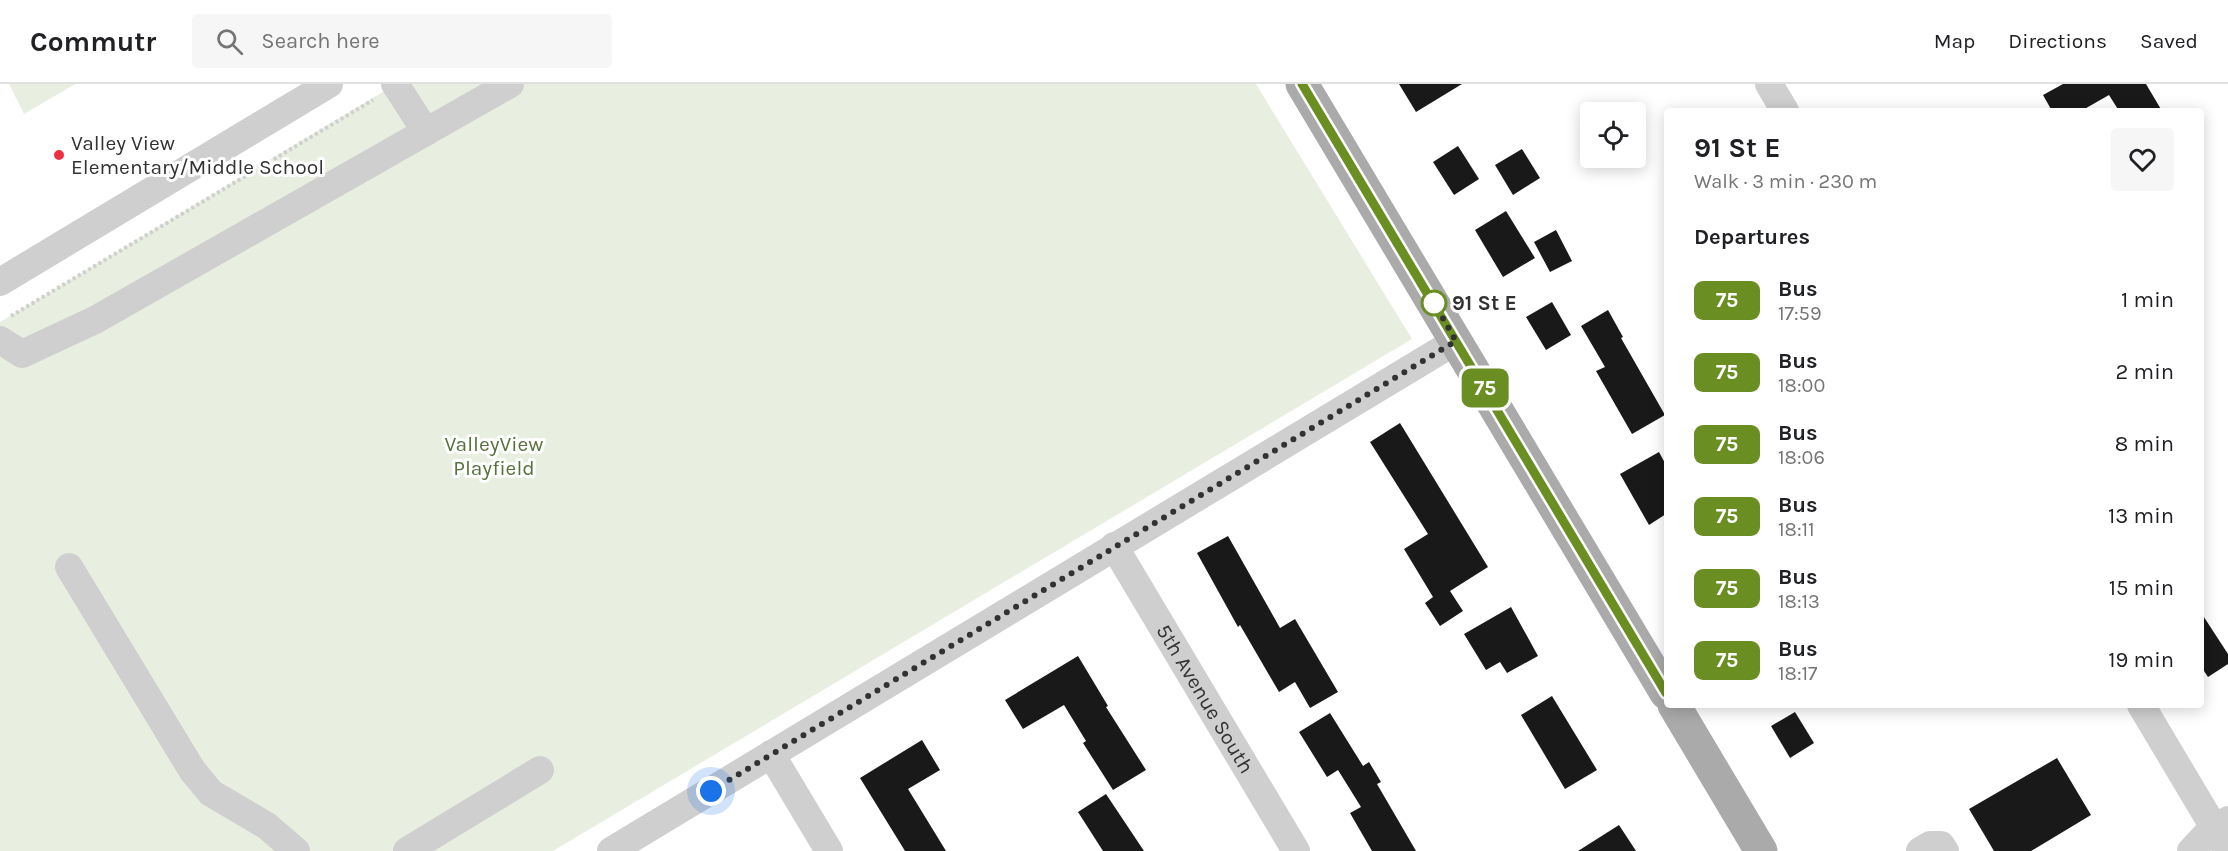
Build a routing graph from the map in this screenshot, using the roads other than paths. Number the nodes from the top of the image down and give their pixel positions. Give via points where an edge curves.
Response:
1 (329, 84) edge
2 (510, 84) edge
3 (1302, 84) edge
4 (1769, 84) edge
5 (395, 85) edge
6 (1783, 108) edge
7 (426, 132) junction
8 (0, 282) edge
9 (5, 328) edge
10 (1456, 341) junction
11 (1114, 546) junction
12 (69, 567) dead end
13 (1664, 690) edge
14 (1676, 708) edge
15 (2143, 708) edge
16 (771, 754) junction
17 (540, 770) dead end
18 (2224, 833) edge
19 (296, 851) edge
20 (407, 851) edge
21 (610, 851) edge
22 (829, 851) edge
23 (1296, 851) edge
24 (1761, 851) edge
25 (1920, 851) edge
26 (1945, 851) edge
27 (2191, 851) edge

1 - 8 street
2 - 7 street
3 - 10 main road
4 - 6 street
5 - 7 street
7 - 9 street via 95,320 22,354
10 - 11 street
10 - 13 main road
11 - 16 street
11 - 23 street, 5th Avenue South
12 - 19 street via 192,770 211,793 267,826
14 - 24 main road
15 - 18 street
16 - 21 street
16 - 22 street
17 - 20 street
18 - 27 street
25 - 26 street via 1930,844

